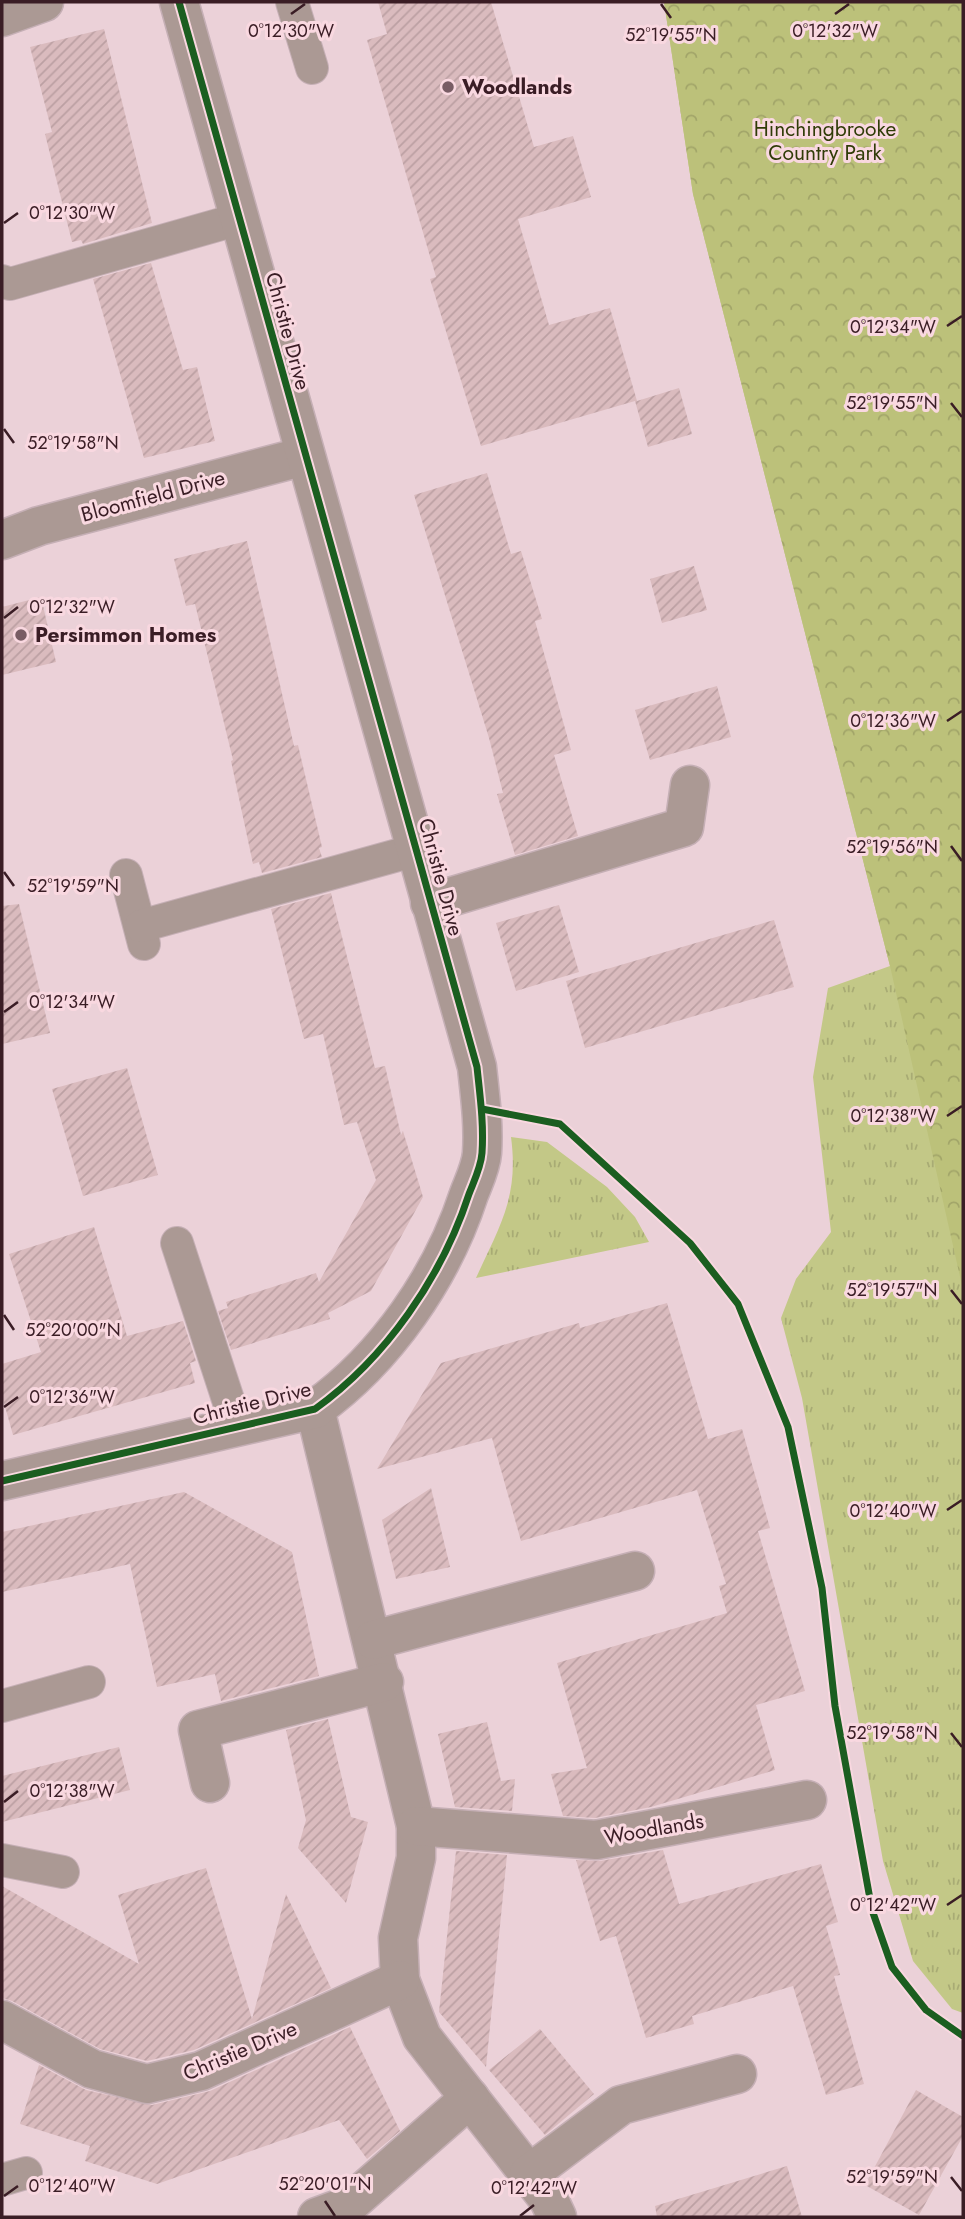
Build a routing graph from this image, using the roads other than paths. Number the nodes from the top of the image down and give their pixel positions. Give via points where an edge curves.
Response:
1 (44, 2) edge
2 (178, 2) edge
3 (292, 2) edge
4 (2, 17) edge
5 (312, 68) dead end
6 (239, 219) junction
7 (2, 281) edge
8 (305, 456) junction
9 (2, 540) edge
10 (690, 785) dead end
11 (416, 850) junction
12 (126, 875) dead end
13 (430, 902) junction
14 (177, 1243) dead end
15 (315, 1409) junction
16 (237, 1427) junction
17 (4, 1473) edge
18 (635, 1571) dead end
19 (373, 1640) junction
20 (89, 1682) dead end
21 (384, 1682) junction
22 (2, 1706) edge
23 (210, 1783) dead end
24 (807, 1800) dead end
25 (416, 1826) junction
26 (2, 1860) edge
27 (63, 1872) dead end
28 (400, 1980) junction
29 (2, 2020) edge
30 (737, 2074) dead end
31 (470, 2098) junction
32 (529, 2174) junction
33 (317, 2217) edge
34 (557, 2217) edge

1 - 4 street
2 - 6 street, Christie Drive
3 - 5 lane
6 - 7 lane via 10,284
6 - 8 street, Christie Drive
8 - 9 street, Bloomfield Drive via 39,526
8 - 11 street, Christie Drive
10 - 13 street via 684,827
11 - 12 lane via 143,936
11 - 13 street, Christie Drive
13 - 15 street, Christie Drive via 477,1068 482,1156 454,1236 432,1280 349,1384
14 - 16 lane
15 - 16 street, Christie Drive
15 - 19 street
16 - 17 street, Christie Drive
18 - 19 street
19 - 21 street
20 - 22 lane
21 - 23 street via 198,1730
21 - 25 street
24 - 25 street, Woodlands via 596,1840
25 - 28 street via 416,1858 398,1938
26 - 27 lane
28 - 29 street, Christie Drive via 201,2071 148,2084 92,2069
28 - 31 street via 422,2037
30 - 32 street via 621,2105
31 - 32 street
31 - 33 street via 347,2206
32 - 34 street

